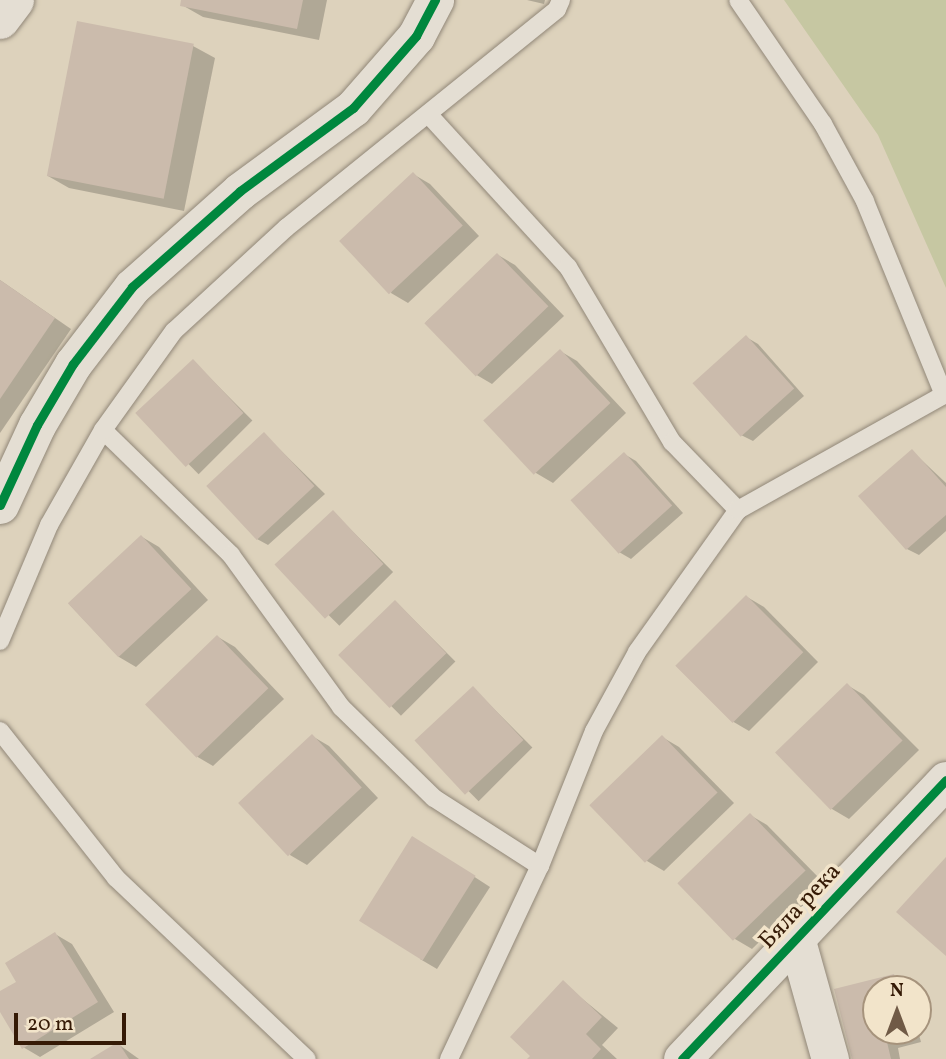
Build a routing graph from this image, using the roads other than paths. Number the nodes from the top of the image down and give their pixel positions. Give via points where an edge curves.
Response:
1 (15, 0) edge
2 (435, 0) edge
3 (561, 0) edge
4 (738, 0) edge
5 (0, 20) edge
6 (429, 115) junction
7 (103, 430) junction
8 (0, 505) edge
9 (738, 510) junction
10 (0, 641) edge
11 (0, 731) edge
12 (946, 780) edge
13 (540, 866) junction
14 (797, 942) junction
15 (307, 1059) edge
16 (449, 1059) edge
17 (682, 1059) edge
18 (830, 1059) edge

1 - 5 street
2 - 8 street via 416,36 353,108 240,191 132,287 61,384
3 - 6 lane via 557,9
4 - 9 lane via 823,124 865,201 944,395
6 - 7 lane via 286,229 174,331
6 - 9 lane via 568,267 672,442
7 - 10 lane via 49,525
7 - 13 lane via 231,555 341,707 434,798
9 - 13 lane via 637,652 594,731
11 - 15 lane via 116,878
12 - 14 street, Бяла река
13 - 16 lane
14 - 17 street, Бяла река
14 - 18 street

